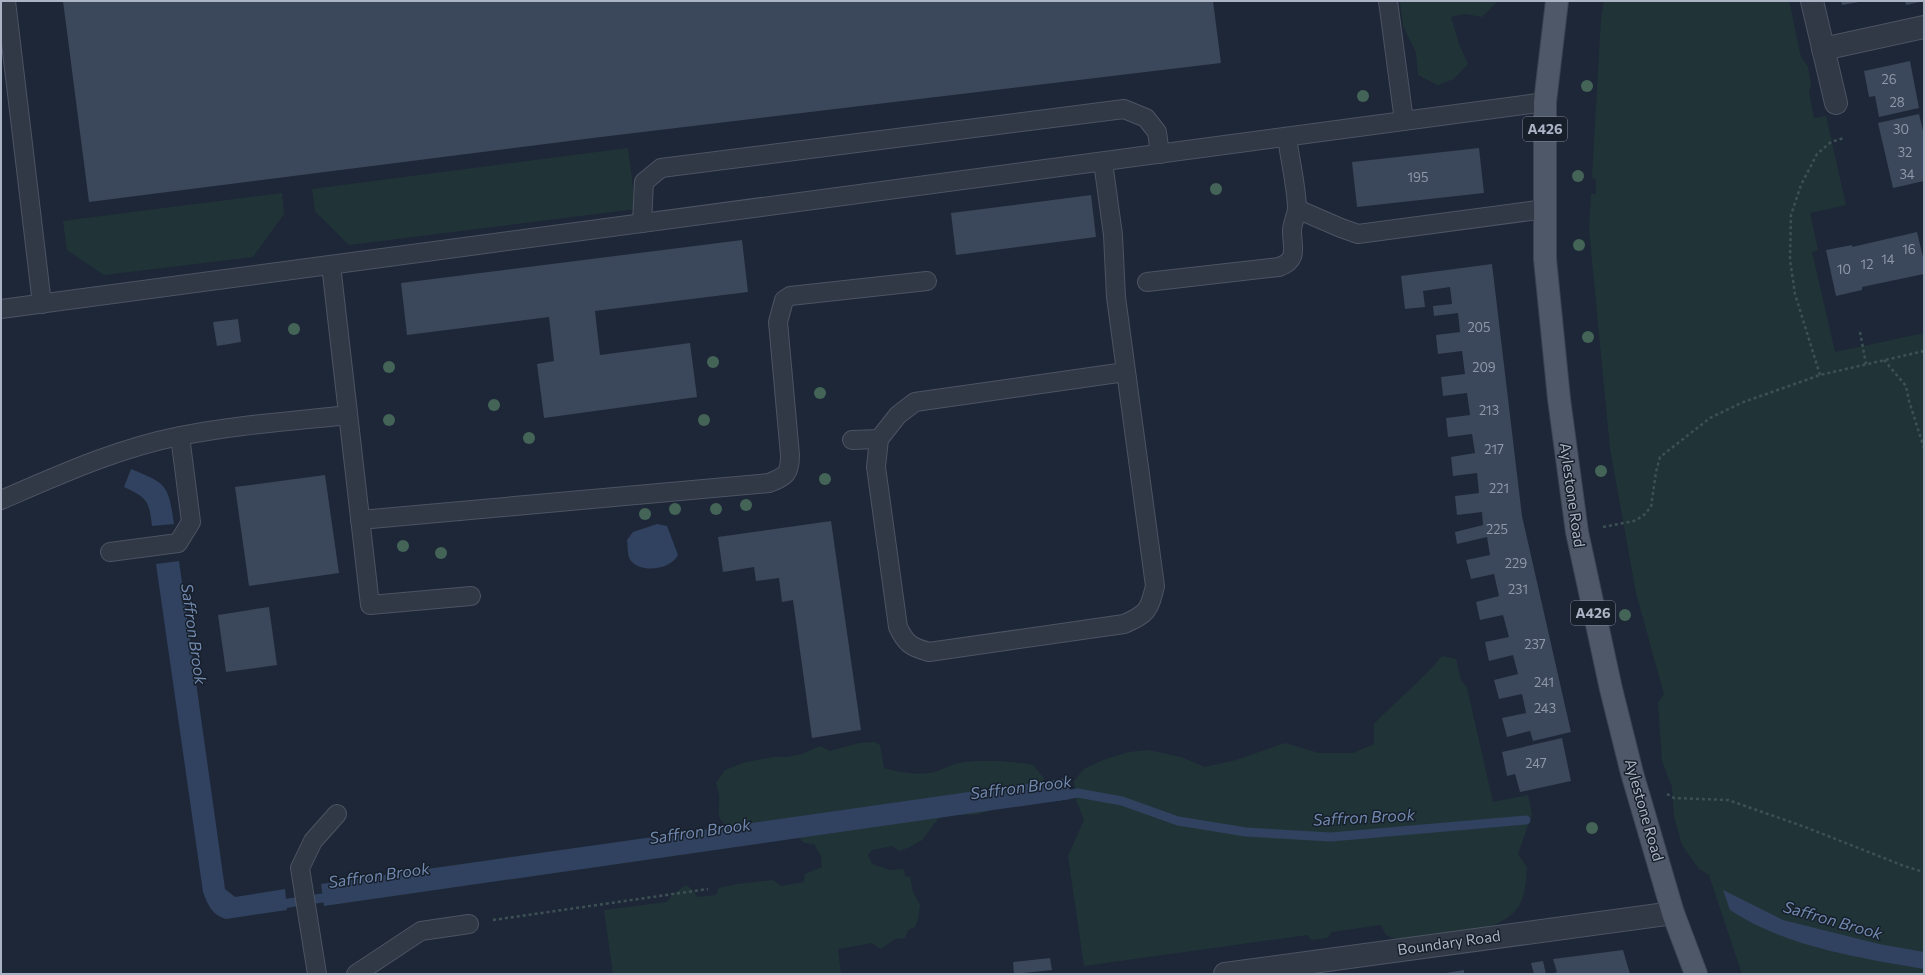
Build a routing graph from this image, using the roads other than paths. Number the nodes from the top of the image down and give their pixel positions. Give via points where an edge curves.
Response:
1 (6, 1) edge
2 (1388, 1) edge
3 (1557, 1) edge
4 (1812, 1) edge
5 (1924, 27) edge
6 (1823, 49) junction
7 (1545, 102) junction
8 (1836, 103) dead end
9 (1404, 121) junction
10 (1287, 137) junction
11 (1160, 154) junction
12 (1103, 162) junction
13 (1297, 209) junction
14 (1545, 209) junction
15 (642, 223) junction
16 (331, 265) junction
17 (927, 281) dead end
18 (1147, 282) dead end
19 (42, 304) junction
20 (1, 309) edge
21 (1125, 372) junction
22 (348, 415) junction
23 (180, 436) junction
24 (879, 439) junction
25 (852, 440) dead end
26 (1, 500) edge
27 (360, 520) junction
28 (110, 552) dead end
29 (472, 596) dead end
30 (337, 814) dead end
31 (1673, 913) junction
32 (469, 924) road end
33 (318, 974) edge
34 (356, 974) edge
35 (1224, 974) edge
36 (1696, 974) edge

1 - 19 lane
2 - 9 lane
3 - 7 main road, Aylestone Road / A426
4 - 6 street
5 - 6 street
6 - 8 street
7 - 9 lane
7 - 14 main road, Aylestone Road / A426
9 - 10 lane
10 - 11 lane
10 - 13 lane
11 - 12 lane
11 - 15 lane via 1157,132 1146,118 1124,109 661,168 644,182
12 - 15 lane
12 - 21 lane via 1113,235 1116,297
13 - 14 lane via 1358,234
13 - 18 lane via 1292,232 1294,250 1287,264
14 - 31 main road, Aylestone Road / A426 via 1545,258 1576,532 1632,773
15 - 16 lane
16 - 19 lane
16 - 22 lane
17 - 27 lane via 790,296 784,300 778,322 790,455 790,467 785,477 769,483
19 - 20 lane
21 - 24 lane via 914,402 898,415
21 - 24 lane via 1155,586 1152,602 1144,615 1124,624 929,652 914,648 905,641 898,627 876,467
22 - 23 lane
22 - 27 lane
23 - 26 lane via 110,456
23 - 28 lane via 191,522 178,543
24 - 25 lane
27 - 29 lane via 370,605
30 - 33 lane via 313,841 300,868
31 - 35 street, Boundary Road
31 - 36 main road, Aylestone Road / A426
32 - 34 lane via 421,931

